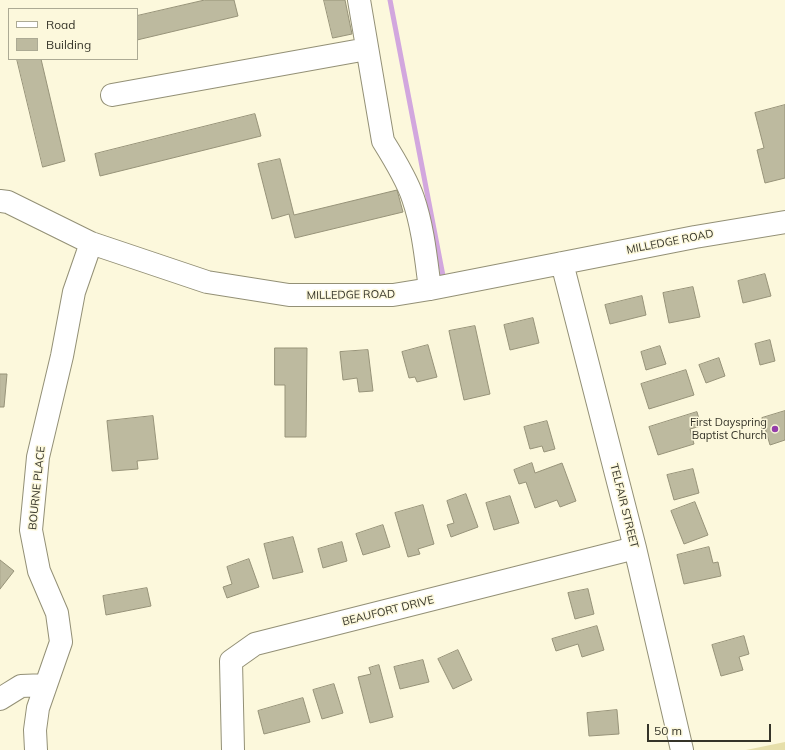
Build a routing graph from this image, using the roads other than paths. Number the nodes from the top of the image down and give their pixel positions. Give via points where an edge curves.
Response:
1 (359, 0) edge
2 (367, 50) junction
3 (112, 95) dead end
4 (3, 197) edge
5 (785, 222) edge
6 (91, 243) junction
7 (562, 263) junction
8 (430, 289) junction
9 (635, 548) junction
10 (46, 685) junction
11 (0, 699) edge
12 (36, 750) edge
13 (233, 750) edge
14 (682, 750) edge

1 - 2 street
2 - 3 street
2 - 8 street via 383,141 413,198
4 - 6 street, MILLEDGE ROAD
5 - 7 street, MILLEDGE ROAD
6 - 8 street, MILLEDGE ROAD via 207,282 289,295 393,295
6 - 10 street, BOURNE PLACE via 74,292 38,457 31,530 39,571 58,614 61,642
7 - 8 street, MILLEDGE ROAD
7 - 9 street, TELFAIR STREET
9 - 13 street, BEAUFORT DRIVE via 255,644 231,661
9 - 14 street, TELFAIR STREET
10 - 11 street via 21,686
10 - 12 street, BOURNE PLACE via 38,708

